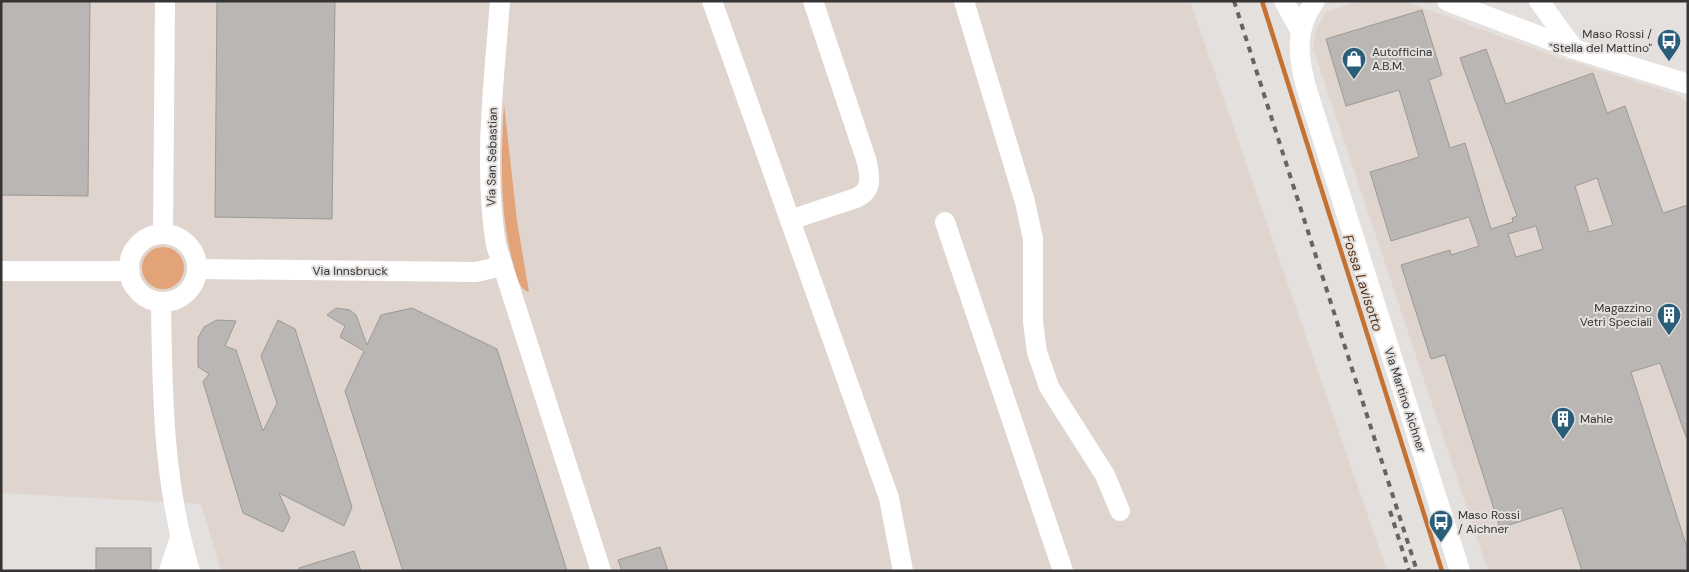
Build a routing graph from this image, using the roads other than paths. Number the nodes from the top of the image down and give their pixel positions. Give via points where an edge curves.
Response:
1 (165, 1) edge
2 (500, 1) edge
3 (712, 1) edge
4 (813, 1) edge
5 (964, 1) edge
6 (1284, 1) edge
7 (1315, 1) edge
8 (1447, 1) edge
9 (1539, 1) edge
10 (1300, 30) junction
11 (1574, 50) junction
12 (1688, 84) edge
13 (790, 220) junction
14 (946, 222) dead end
15 (162, 234) junction
16 (502, 266) junction
17 (197, 269) junction
18 (1, 270) edge
19 (130, 271) junction
20 (161, 302) junction
21 (1120, 511) dead end
22 (180, 538) junction
23 (169, 571) edge
24 (190, 571) edge
25 (601, 571) edge
26 (903, 571) edge
27 (1062, 571) edge
28 (1460, 571) edge

1 - 15 street
2 - 16 street, Via San Sebastian via 490,156 492,216
3 - 13 street
4 - 13 street via 871,181 865,193 856,198
5 - 21 street via 1031,230 1033,322 1037,352 1049,387 1105,476
6 - 10 street
7 - 10 street, Via Martino Aichner
8 - 11 street
9 - 11 street
10 - 28 street, Via Martino Aichner via 1298,58 1306,87
11 - 12 street
13 - 26 street via 889,498
14 - 27 street
15 - 17 street via 173,236 191,248
15 - 19 street via 142,242 130,260
16 - 17 street, Via Innsbruck via 476,272
16 - 25 street, Via San Sebastian
17 - 20 street via 190,289 177,299
18 - 19 street
19 - 20 street via 136,289
20 - 22 street via 166,439
22 - 23 street
22 - 24 street

